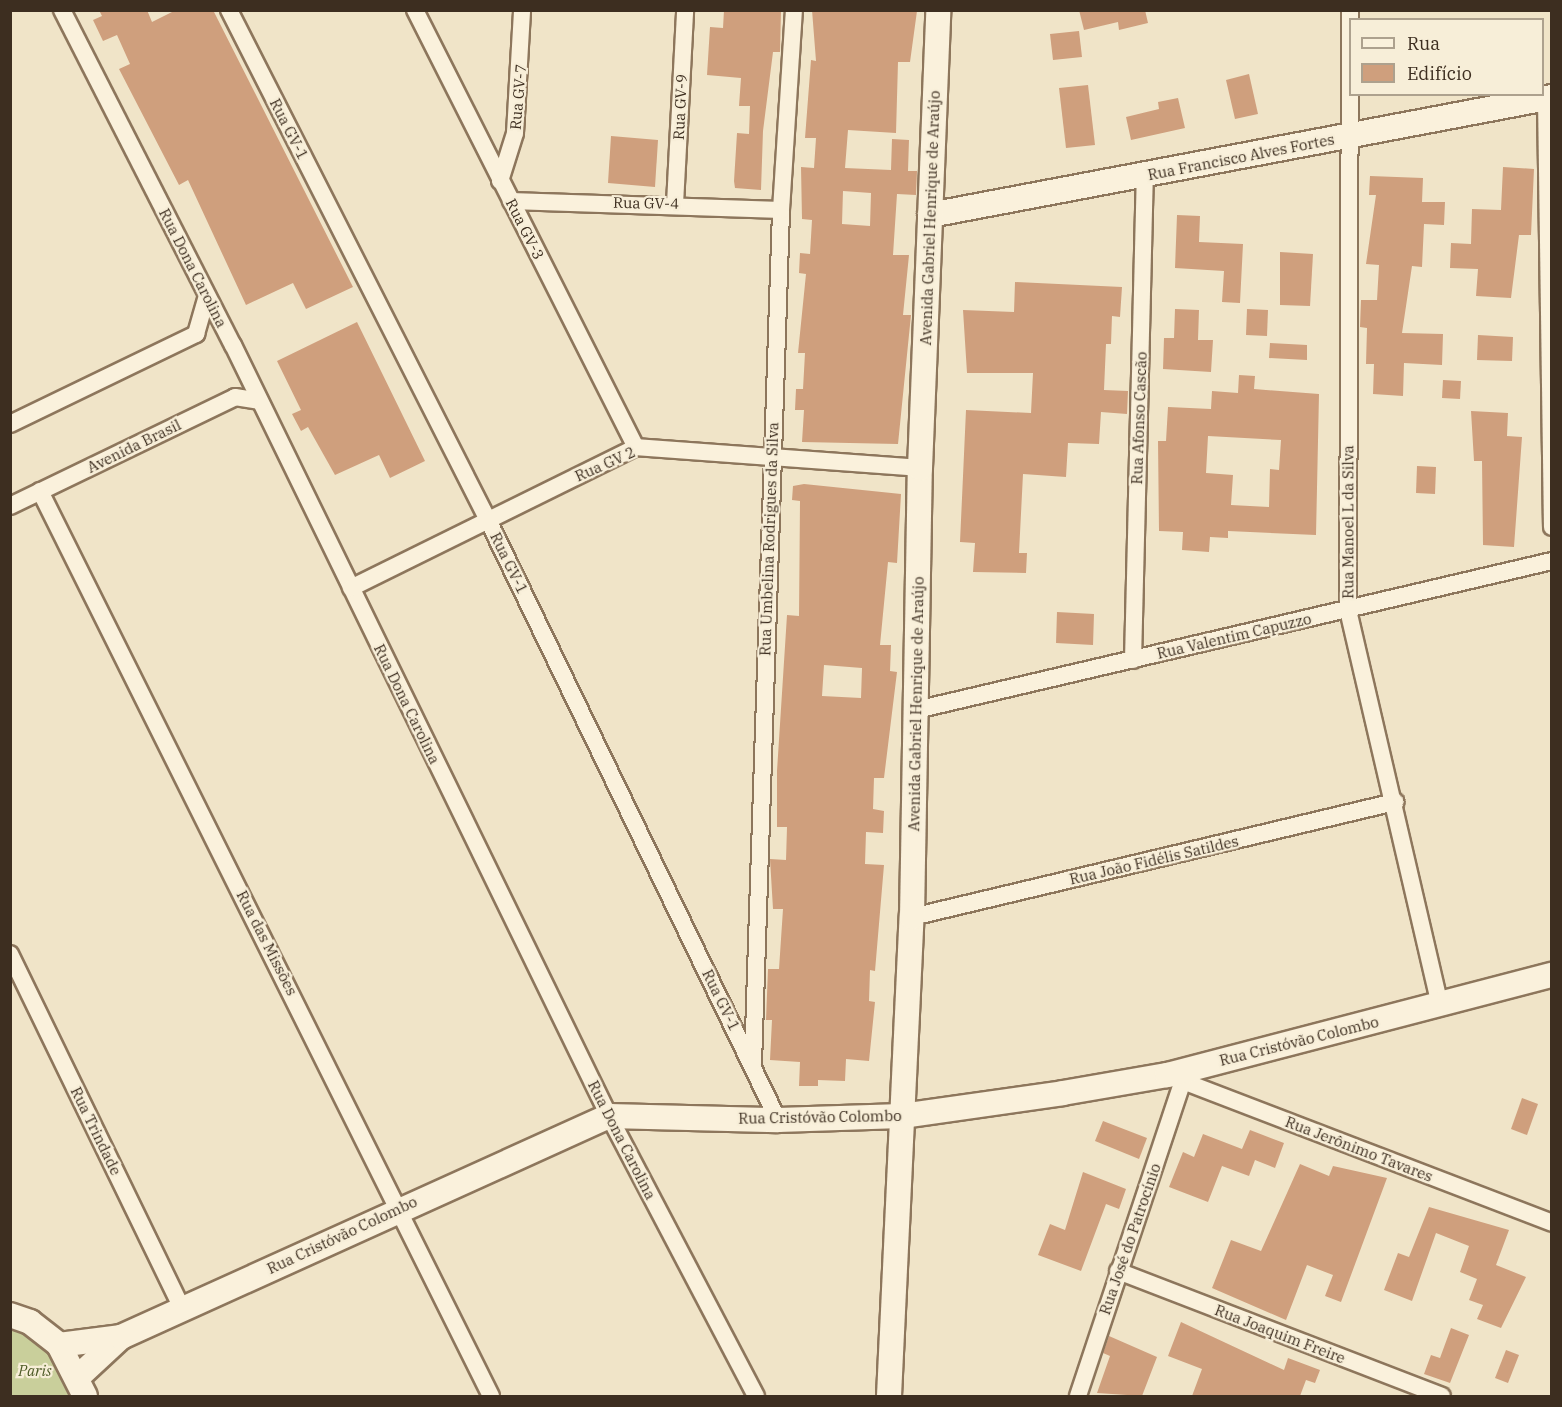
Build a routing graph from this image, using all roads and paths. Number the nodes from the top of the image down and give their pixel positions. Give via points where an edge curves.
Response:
1 (62, 10) edge
2 (228, 10) edge
3 (415, 10) edge
4 (522, 10) edge
5 (685, 10) edge
6 (794, 10) edge
7 (938, 10) edge
8 (1350, 96) edge
9 (1549, 97) edge
10 (1350, 137) junction
11 (1145, 176) junction
12 (500, 181) junction
13 (511, 201) junction
14 (675, 204) junction
15 (781, 210) junction
16 (930, 215) junction
17 (206, 298) junction
18 (259, 401) junction
19 (10, 424) edge
20 (636, 447) junction
21 (772, 460) junction
22 (920, 468) junction
23 (40, 491) junction
24 (10, 506) edge
25 (488, 520) junction
26 (1551, 527) edge
27 (1551, 561) edge
28 (351, 588) junction
29 (1348, 610) junction
30 (1133, 660) junction
31 (916, 710) junction
32 (1396, 802) junction
33 (912, 917) junction
34 (10, 954) edge
35 (1551, 975) edge
36 (1440, 1005) junction
37 (753, 1068) junction
38 (1175, 1078) junction
39 (609, 1116) junction
40 (902, 1116) junction
41 (778, 1120) junction
42 (399, 1208) junction
43 (1551, 1223) edge
44 (1118, 1272) junction
45 (182, 1309) junction
46 (10, 1315) edge
47 (121, 1337) junction
48 (59, 1345) junction
49 (82, 1386) edge
50 (491, 1396) edge
51 (756, 1396) edge
52 (889, 1396) edge
53 (1078, 1396) edge
54 (1442, 1396) edge

1 - 17 street, Rua Dona Carolina
2 - 25 street, Rua GV-1
3 - 12 street, Rua GV-3
4 - 12 street, Rua GV-7 via 515,133
5 - 14 street, Rua GV-9
6 - 15 street, Rua Umbelina Rodrigues da Silva
7 - 16 street, Avenida Gabriel Henrique de Araújo
8 - 10 street, Rua Manoel L da Silva
9 - 10 street, Rua Francisco Alves Fortes
9 - 26 street
10 - 11 street, Rua Francisco Alves Fortes
10 - 29 street, Rua Manoel L da Silva
11 - 16 street, Rua Francisco Alves Fortes
11 - 30 street, Rua Afonso Cascão
12 - 13 street, Rua GV-3
13 - 14 street, Rua GV-4
13 - 20 street, Rua GV-3
14 - 15 street, Rua GV-4
15 - 21 street, Rua Umbelina Rodrigues da Silva
16 - 22 street, Avenida Gabriel Henrique de Araújo
17 - 18 street, Rua Dona Carolina
17 - 19 street via 196,334
18 - 23 street, Avenida Brasil via 235,397
18 - 28 street, Rua Dona Carolina
20 - 21 street, Rua GV 2
20 - 25 street, Rua GV 2
21 - 22 street, Rua GV 2
21 - 37 street, Rua Umbelina Rodrigues da Silva
22 - 31 street, Avenida Gabriel Henrique de Araújo
23 - 24 street, Avenida Brasil
23 - 42 street, Rua das Missões
25 - 28 street, Rua GV 2
25 - 37 street, Rua GV-1
27 - 29 street, Rua Valentim Capuzzo
28 - 39 street, Rua Dona Carolina
29 - 30 street, Rua Valentim Capuzzo
29 - 32 street, Rua Manoel L da Silva
30 - 31 street, Rua Valentim Capuzzo
31 - 33 street, Avenida Gabriel Henrique de Araújo
32 - 33 street, Rua João Fidélis Satildes
32 - 36 street, Rua Manoel L da Silva
33 - 40 street, Avenida Gabriel Henrique de Araújo
34 - 45 street, Rua Trindade
35 - 36 street, Rua Cristóvão Colombo
36 - 38 street, Rua Cristóvão Colombo
37 - 41 street, Rua GV-1
38 - 40 street, Rua Cristóvão Colombo
38 - 43 street, Rua Jerônimo Tavares
38 - 44 street, Rua José do Patrocínio
39 - 41 street, Rua Cristóvão Colombo
39 - 42 street, Rua Cristóvão Colombo
39 - 51 street, Rua Dona Carolina
40 - 41 street, Rua Cristóvão Colombo
40 - 52 street, Avenida Gabriel Henrique de Araújo
42 - 45 street, Rua Cristóvão Colombo
42 - 50 street, Rua das Missões
44 - 53 street, Rua José do Patrocínio
44 - 54 street, Rua Joaquim Freire
45 - 47 street, Rua Cristóvão Colombo
46 - 48 street via 30,1322
47 - 48 street, Rua Cristóvão Colombo
47 - 49 street, Rua Cristóvão Colombo
48 - 49 street

